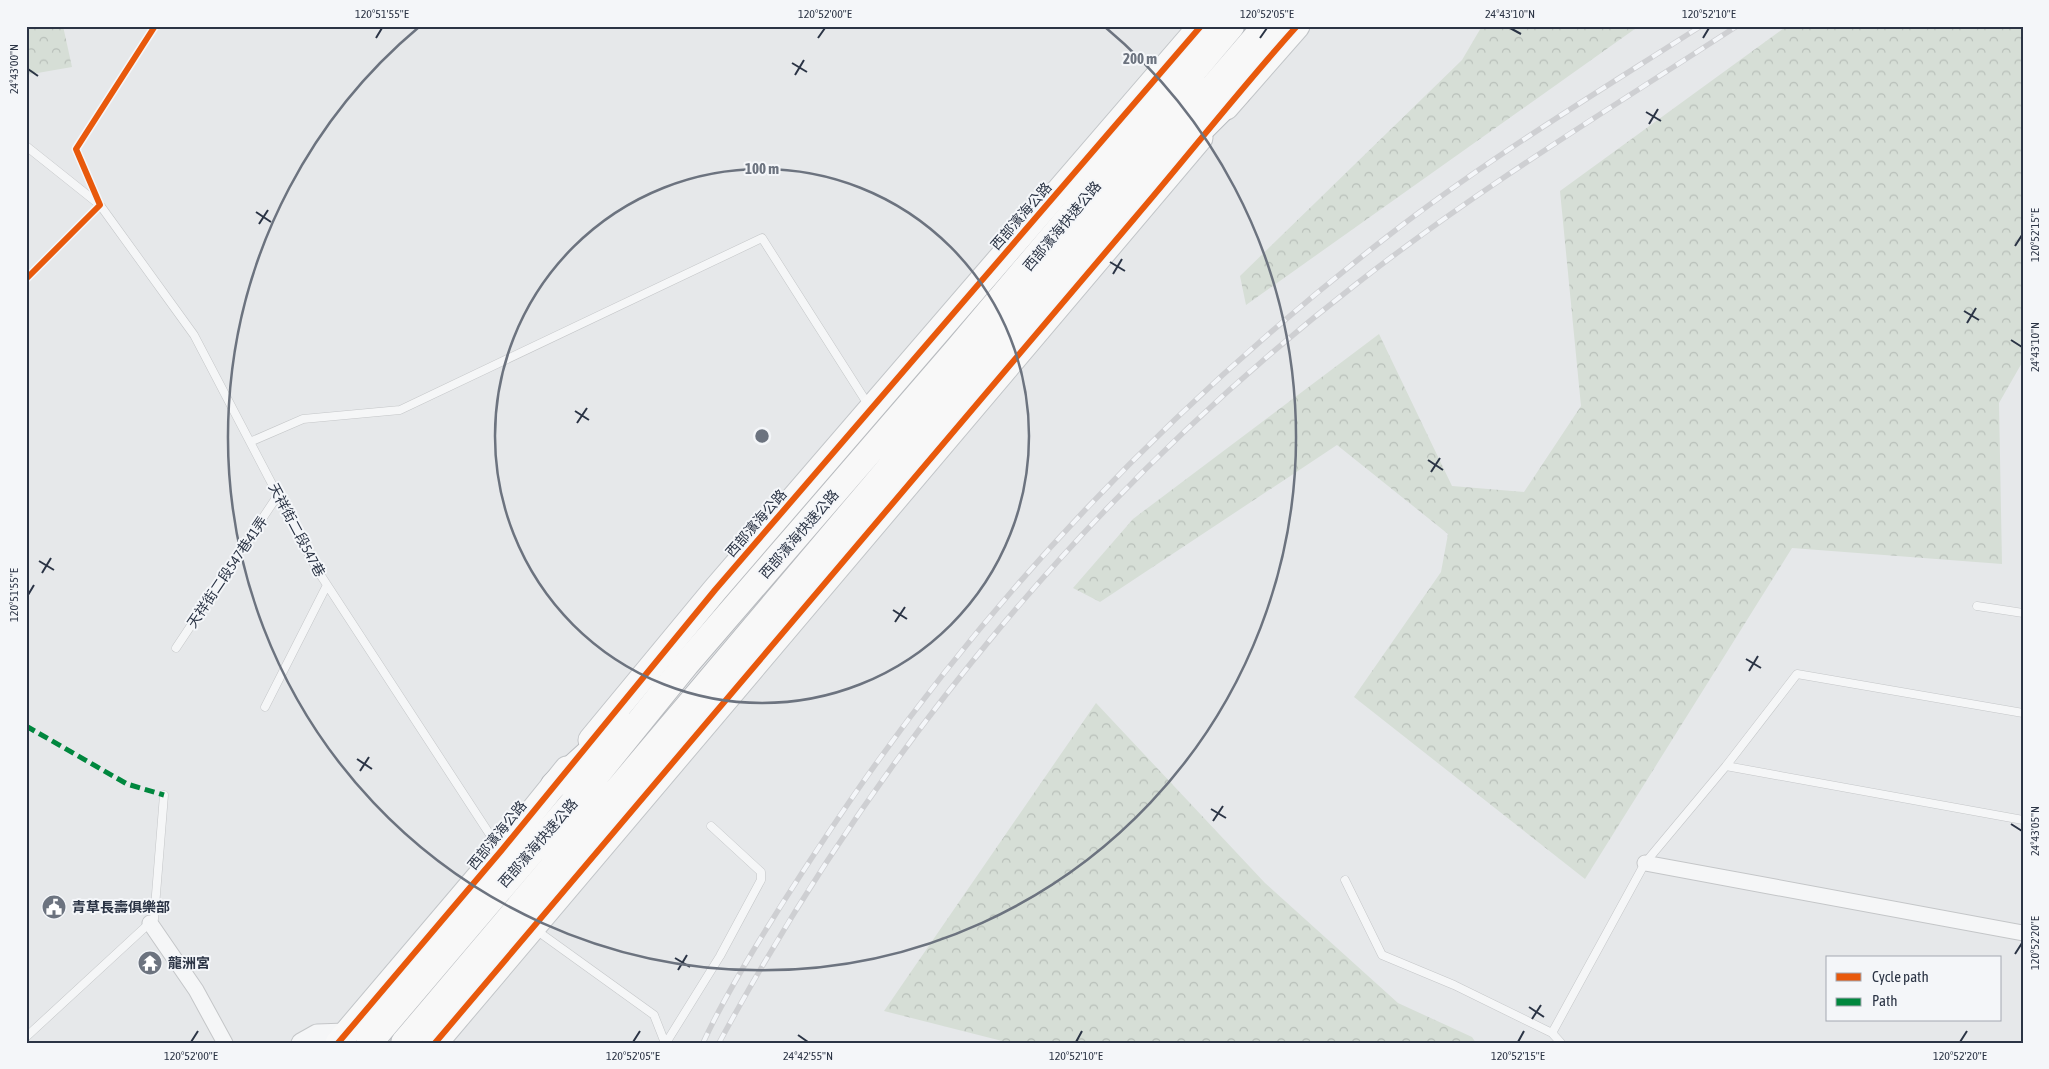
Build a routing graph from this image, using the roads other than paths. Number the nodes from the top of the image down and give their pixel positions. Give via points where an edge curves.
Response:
1 (1201, 26) edge
2 (1231, 26) edge
3 (1266, 26) edge
4 (1297, 26) edge
5 (1238, 92) junction
6 (26, 146) edge
7 (1028, 302) junction
8 (872, 410) junction
9 (250, 442) junction
10 (278, 495) junction
11 (327, 585) junction
12 (1977, 606) dead end
13 (2023, 613) edge
14 (176, 648) dead end
15 (686, 664) junction
16 (265, 706) dead end
17 (2023, 713) edge
18 (1726, 766) junction
19 (554, 785) junction
20 (164, 795) dead end
21 (2023, 820) edge
22 (710, 826) dead end
23 (501, 851) junction
24 (1645, 863) junction
25 (1345, 880) dead end
26 (150, 923) junction
27 (532, 927) junction
28 (2023, 932) edge
29 (1552, 1033) junction
30 (26, 1037) edge
31 (351, 1040) edge
32 (225, 1043) edge
33 (300, 1043) edge
34 (404, 1043) edge
35 (435, 1043) edge
36 (665, 1043) edge
37 (1561, 1043) edge

1 - 8 main road, 西部濱海公路
2 - 15 highway, 西部濱海快速公路 via 958,350
3 - 7 highway, 西部濱海快速公路
4 - 5 main road
5 - 7 highway
5 - 27 main road via 1135,218
6 - 9 lane, 天祥街二段547巷 via 100,205 194,335
7 - 34 highway, 西部濱海快速公路
8 - 9 lane via 762,238 400,410 303,418
8 - 19 main road, 西部濱海公路 via 715,590
9 - 10 lane, 天祥街二段547巷
10 - 11 lane, 天祥街二段547巷
10 - 14 lane, 天祥街二段547巷41弄
11 - 16 lane
11 - 23 lane, 天祥街二段547巷
12 - 13 lane
15 - 19 highway
15 - 31 highway, 西部濱海快速公路 via 589,784
17 - 18 lane via 1797,674
18 - 21 lane
18 - 24 lane
19 - 23 main road, 西部濱海公路
20 - 26 lane via 154,919
22 - 36 lane via 761,872 762,880 720,956
23 - 31 main road, 西部濱海公路
24 - 28 street
24 - 29 lane
25 - 29 lane via 1382,955 1454,985
26 - 30 lane
26 - 32 street via 196,990
27 - 35 main road
27 - 36 lane via 654,1015
29 - 37 lane
31 - 33 street via 317,1034

